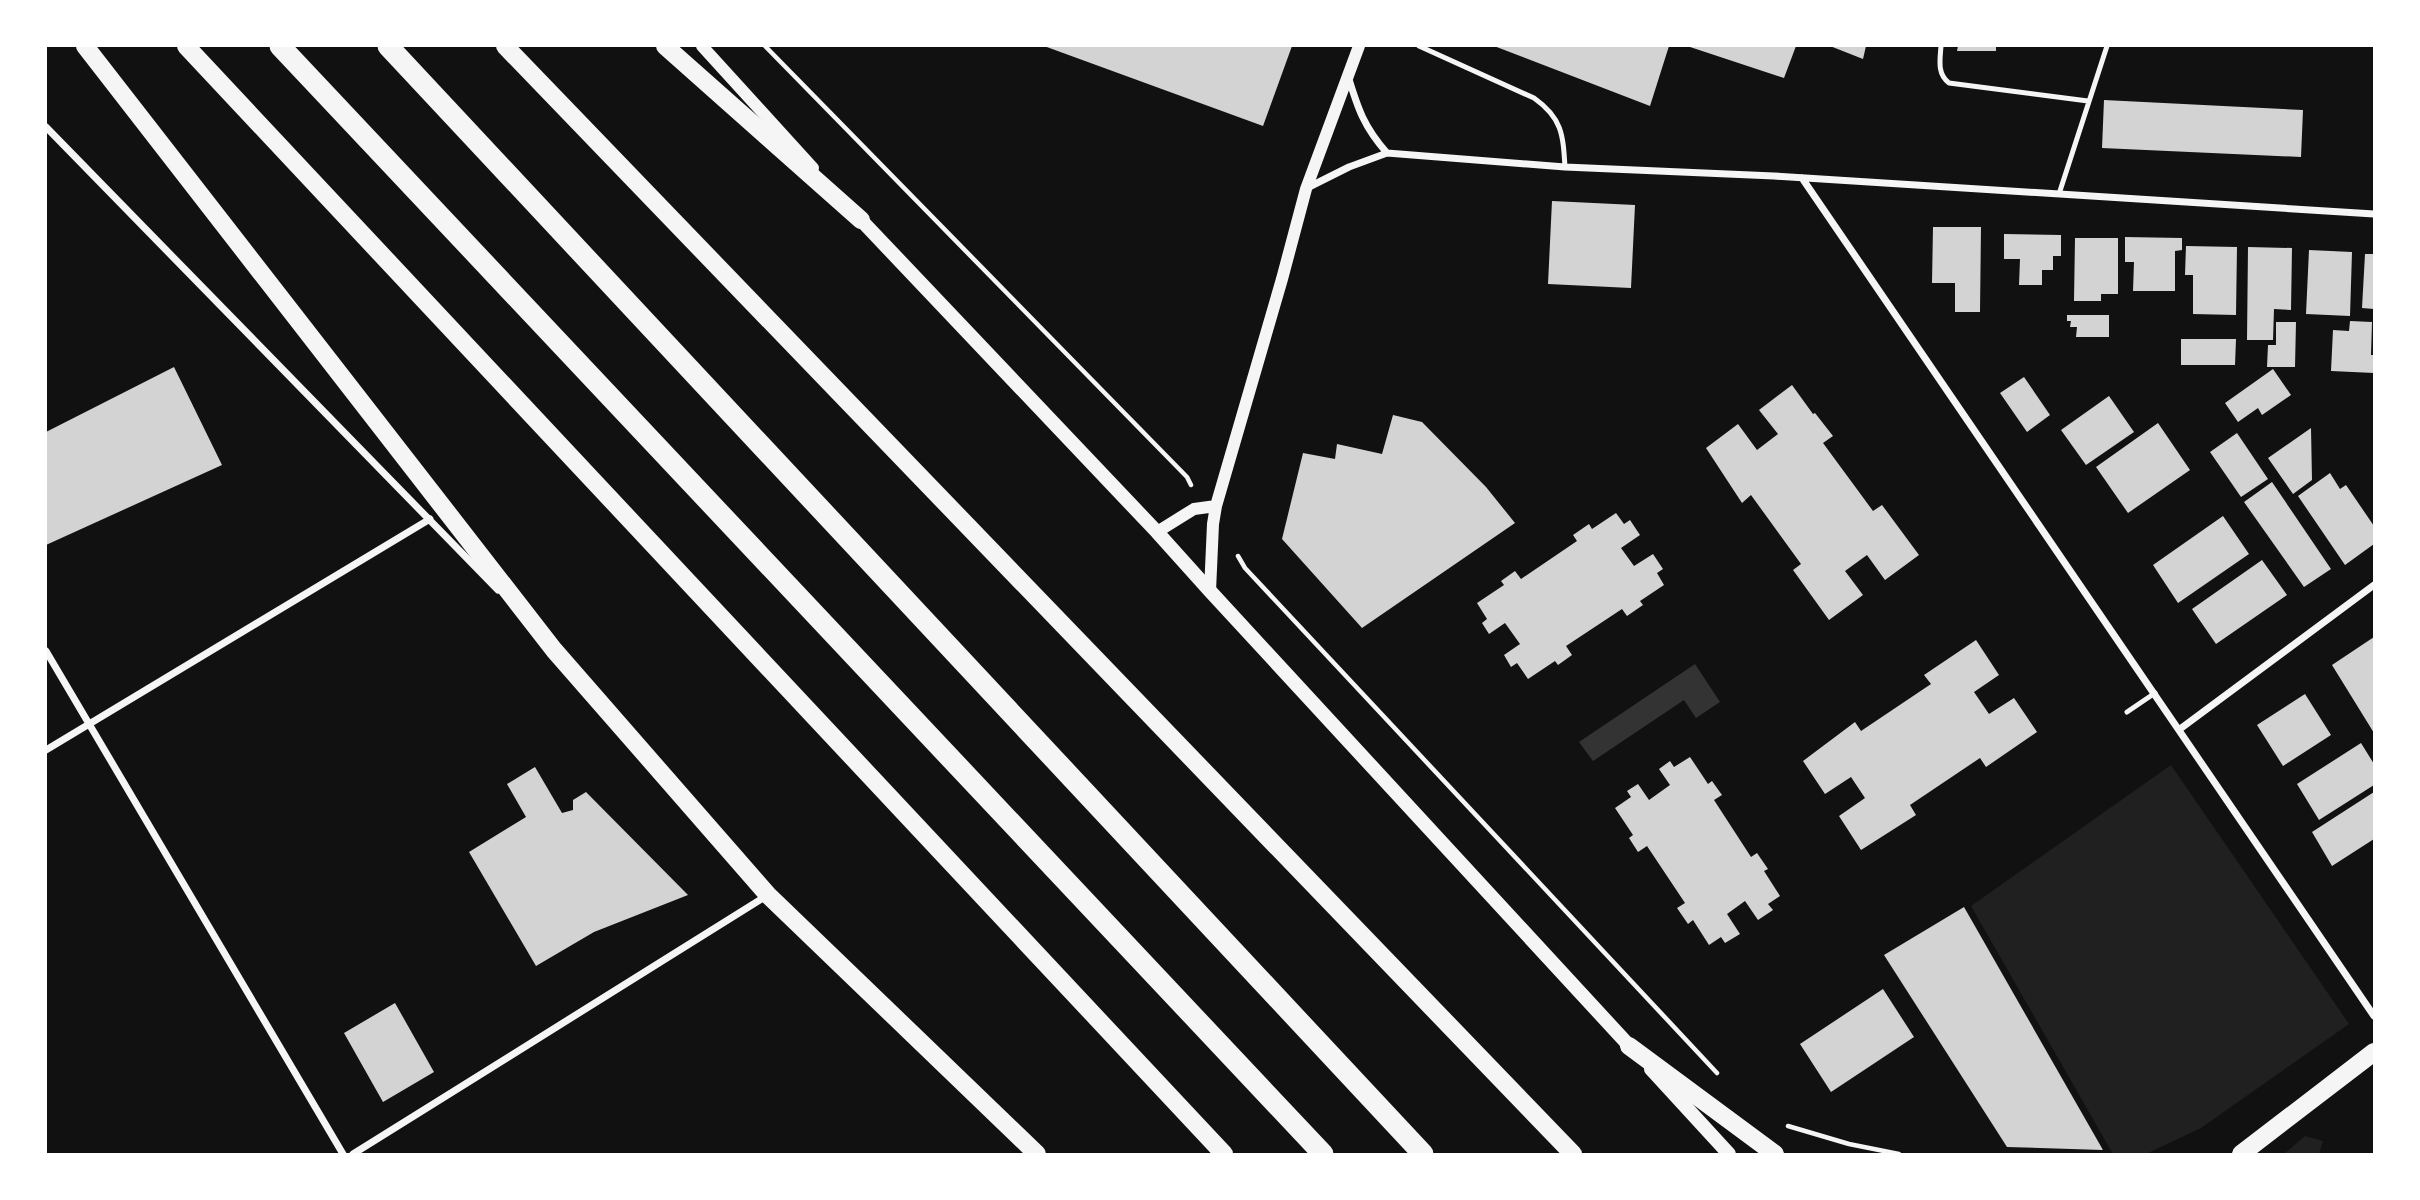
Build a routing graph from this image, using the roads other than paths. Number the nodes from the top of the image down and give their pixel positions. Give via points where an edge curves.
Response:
1 (85, 46) edge
2 (186, 46) edge
3 (280, 46) edge
4 (388, 46) edge
5 (505, 46) edge
6 (665, 46) edge
7 (702, 46) edge
8 (1359, 46) edge
9 (1419, 46) edge
10 (1941, 46) edge
11 (2107, 46) edge
12 (1348, 76) junction
13 (2088, 101) junction
14 (46, 127) edge
15 (1387, 153) junction
16 (1565, 167) junction
17 (1802, 178) junction
18 (1306, 188) junction
19 (2059, 194) junction
20 (2375, 214) edge
21 (860, 220) junction
22 (1216, 506) junction
23 (430, 519) junction
24 (1157, 532) junction
25 (2375, 585) edge
26 (1210, 591) junction
27 (554, 650) junction
28 (46, 652) edge
29 (2155, 693) junction
30 (2127, 712) dead end
31 (89, 725) junction
32 (2180, 729) junction
33 (46, 750) edge
34 (768, 895) junction
35 (2375, 1016) edge
36 (1629, 1046) junction
37 (2375, 1052) edge
38 (1028, 1151) edge
39 (343, 1154) edge
40 (353, 1154) edge
41 (1224, 1154) edge
42 (1323, 1154) edge
43 (1423, 1154) edge
44 (1573, 1154) edge
45 (1729, 1154) edge
46 (1775, 1154) edge
47 (2241, 1154) edge

1 - 27 main road
2 - 41 main road
3 - 42 highway
4 - 43 highway
5 - 44 main road
6 - 21 main road
7 - 21 street
8 - 12 street
9 - 16 lane via 1551,110 1563,133
10 - 13 lane via 1940,70 1950,83
11 - 13 lane
12 - 15 street via 1359,114
12 - 18 street
13 - 19 lane
14 - 23 street
15 - 16 street
15 - 18 street
16 - 17 street
17 - 19 street
17 - 29 street
18 - 22 street
19 - 20 street
21 - 24 main road
22 - 24 street via 1194,509
22 - 26 street
23 - 27 street
23 - 31 street
24 - 26 main road
25 - 32 street
26 - 36 main road
27 - 34 main road
28 - 31 street
29 - 30 lane
29 - 32 street
31 - 33 street
31 - 39 street
32 - 35 street
34 - 38 main road
34 - 40 street
36 - 45 main road
36 - 46 main road
37 - 47 main road

